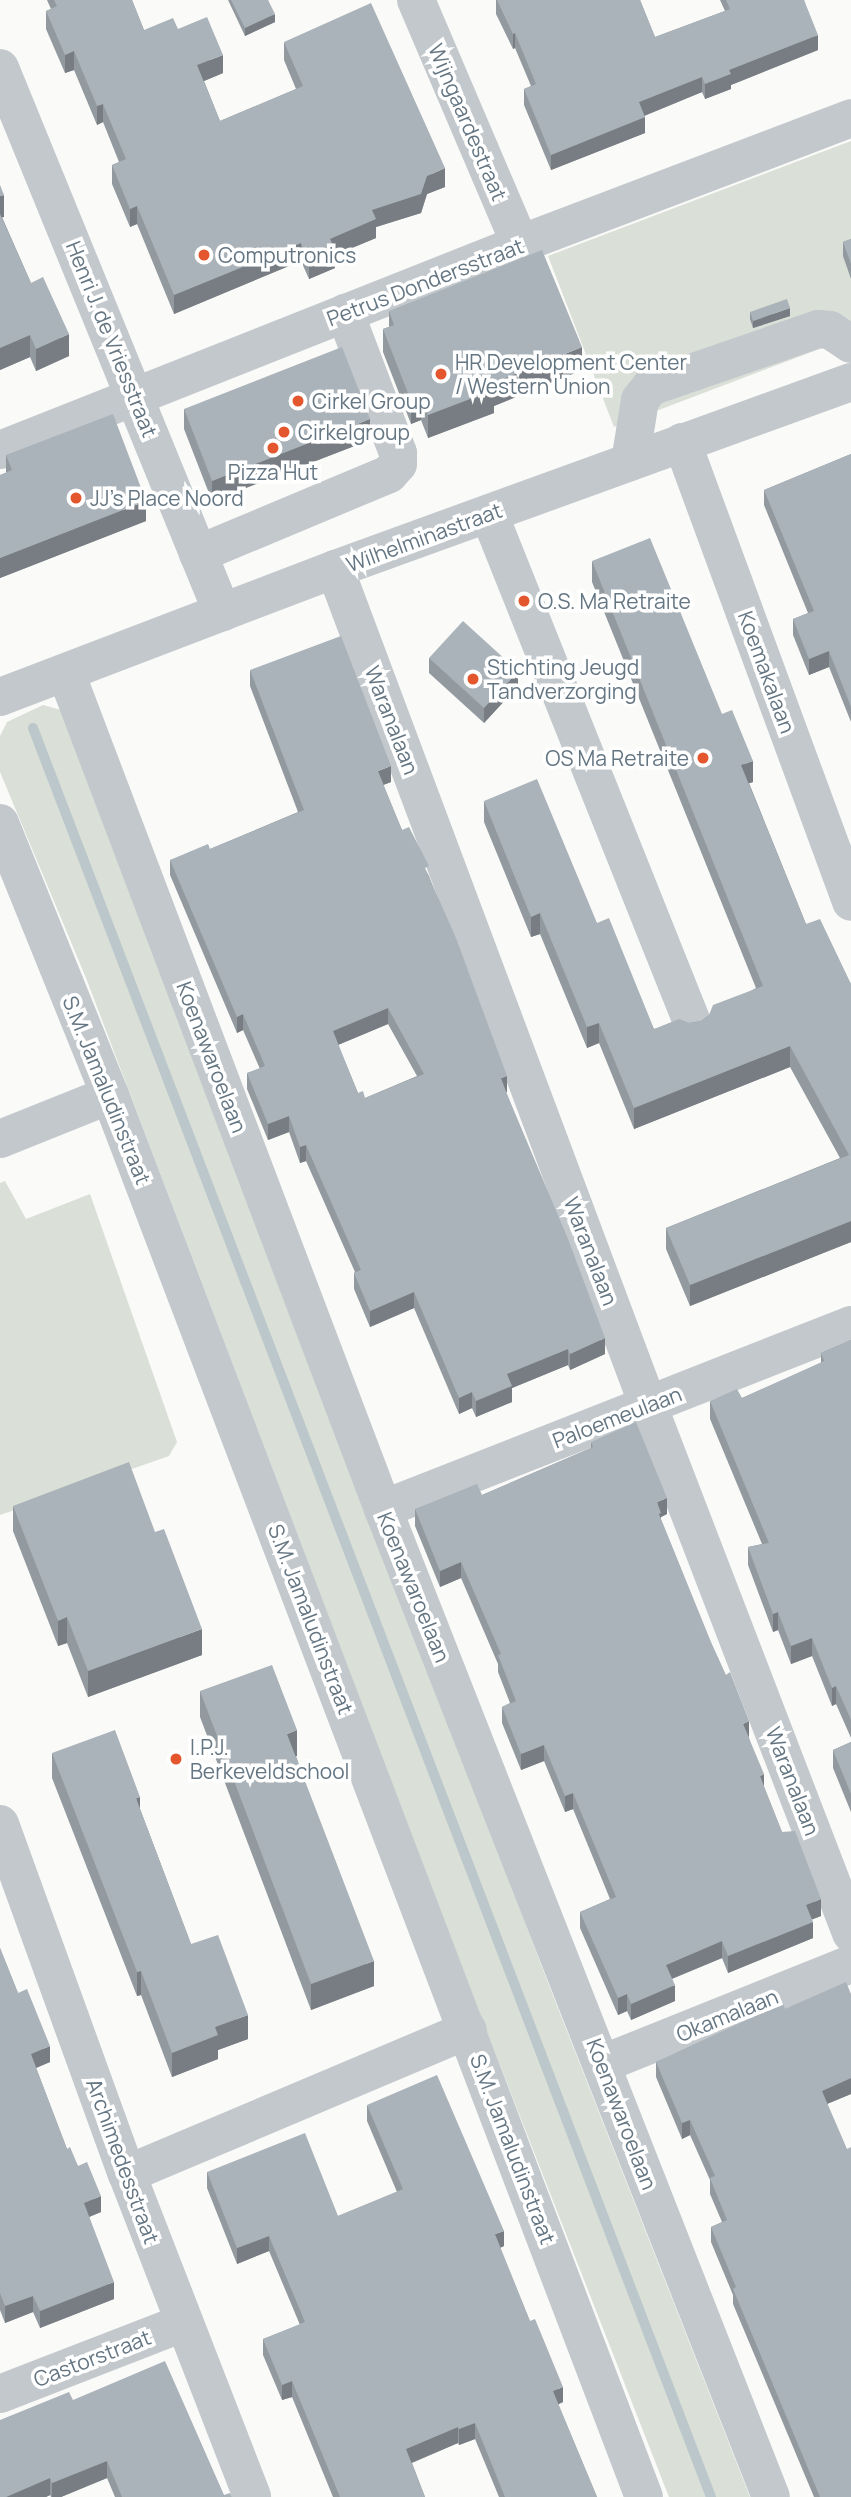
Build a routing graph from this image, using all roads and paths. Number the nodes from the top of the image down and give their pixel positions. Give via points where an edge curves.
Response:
1 (415, 0) edge
2 (0, 68) edge
3 (851, 118) edge
4 (520, 244) junction
5 (345, 313) junction
6 (851, 344) edge
7 (851, 382) edge
8 (135, 395) junction
9 (682, 442) junction
10 (0, 450) edge
11 (630, 462) junction
12 (489, 514) junction
13 (198, 554) junction
14 (335, 569) junction
15 (222, 612) junction
16 (66, 673) junction
17 (0, 697) edge
18 (0, 823) edge
19 (851, 902) edge
20 (692, 1022) edge
21 (110, 1095) junction
22 (0, 1139) edge
23 (851, 1325) edge
24 (648, 1405) junction
25 (383, 1509) junction
26 (0, 1824) edge
27 (851, 1933) edge
28 (851, 1964) edge
29 (468, 2030) junction
30 (603, 2064) junction
31 (127, 2174) junction
32 (183, 2323) junction
33 (0, 2394) edge
34 (252, 2497) edge
35 (644, 2497) edge
36 (771, 2497) edge

1 - 4 street, Wijngaardestraat
2 - 8 street, Henri J. de Vriesstraat
3 - 4 street, Petrus Dondersstraat
4 - 5 street, Petrus Dondersstraat
5 - 8 street, Petrus Dondersstraat
5 - 13 street via 398,453 398,464 388,474
6 - 11 street via 831,330 818,329 650,387 640,400
7 - 9 street, Wilhelminastraat
8 - 10 street, Petrus Dondersstraat
8 - 13 street, Henri J. de Vriesstraat
9 - 11 street, Wilhelminastraat
9 - 19 street, Koemakalaan
11 - 12 street, Wilhelminastraat
12 - 14 street, Wilhelminastraat
12 - 20 street
13 - 15 street, Henri J. de Vriesstraat
14 - 15 street, Wilhelminastraat
14 - 24 street, Waranalaan
15 - 16 street, Wilhelminastraat
16 - 17 street, Wilhelminastraat
16 - 25 street, Koenawaroelaan
18 - 21 street, S.M. Jamaludinstraat
21 - 22 street
21 - 29 street, S.M. Jamaludinstraat
23 - 24 street, Paloemeulaan
24 - 25 street, Paloemeulaan
24 - 27 street, Waranalaan
25 - 30 street, Koenawaroelaan
26 - 31 street, Archimedesstraat
28 - 30 street, Okamalaan
29 - 31 street
29 - 35 street, S.M. Jamaludinstraat
30 - 36 street, Koenawaroelaan
31 - 32 street, Archimedesstraat
32 - 33 street, Castorstraat
32 - 34 street, Archimedesstraat

